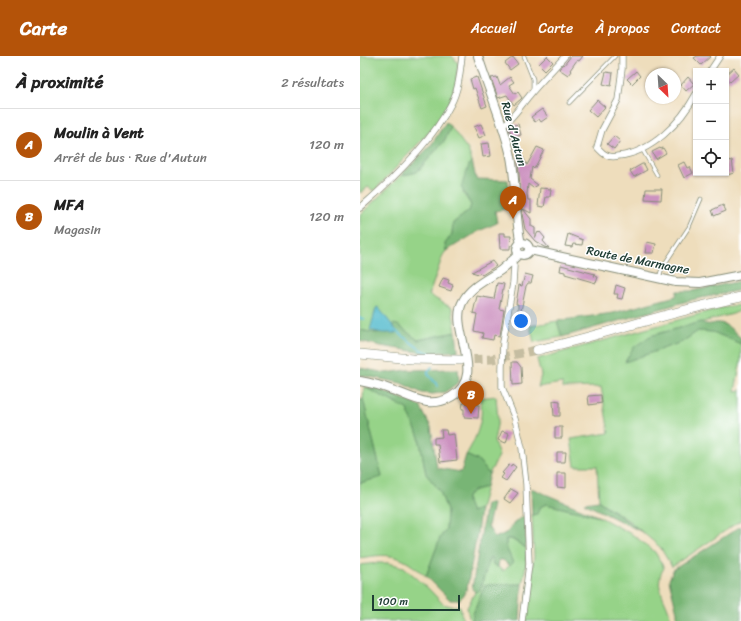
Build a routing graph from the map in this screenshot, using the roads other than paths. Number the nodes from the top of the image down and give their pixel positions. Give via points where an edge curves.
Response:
1 (462, 56) edge
2 (478, 56) edge
3 (524, 56) edge
4 (565, 56) edge
5 (615, 56) edge
6 (622, 56) edge
7 (720, 56) edge
8 (712, 68) edge
9 (533, 91) junction
10 (693, 100) edge
11 (569, 103) dead end
12 (502, 126) junction
13 (642, 149) junction
14 (657, 175) dead end
15 (701, 199) dead end
16 (360, 208) edge
17 (521, 244) junction
18 (530, 250) junction
19 (519, 254) junction
20 (511, 262) junction
21 (741, 275) edge
22 (659, 279) junction
23 (741, 297) edge
24 (537, 350) tunnel mouth
25 (360, 354) edge
26 (460, 360) tunnel mouth
27 (360, 381) edge
28 (522, 621) edge

1 - 16 street via 459,82 452,103 435,130 397,173
2 - 12 main road, Rue d'Autun
3 - 9 lane via 533,79
4 - 9 street
5 - 11 lane
6 - 13 street via 618,100 602,130 597,147 611,157 624,156
7 - 8 street
9 - 12 street
10 - 13 street via 674,125
12 - 17 main road, Rue d'Autun via 510,153
13 - 14 lane
15 - 22 lane via 689,227 662,268
17 - 18 main road via 528,245
17 - 19 main road via 517,248
18 - 19 main road via 526,255
18 - 22 main road, Route de Marmagne
19 - 20 main road
20 - 27 main road via 477,286 463,301 460,320 468,366 467,377 456,394 444,400 428,402
20 - 28 street via 514,266 514,277 503,342 502,387 515,419 522,448 526,484 529,564
21 - 22 main road, Route de Marmagne via 685,284
23 - 24 main road
25 - 26 main road via 412,360

